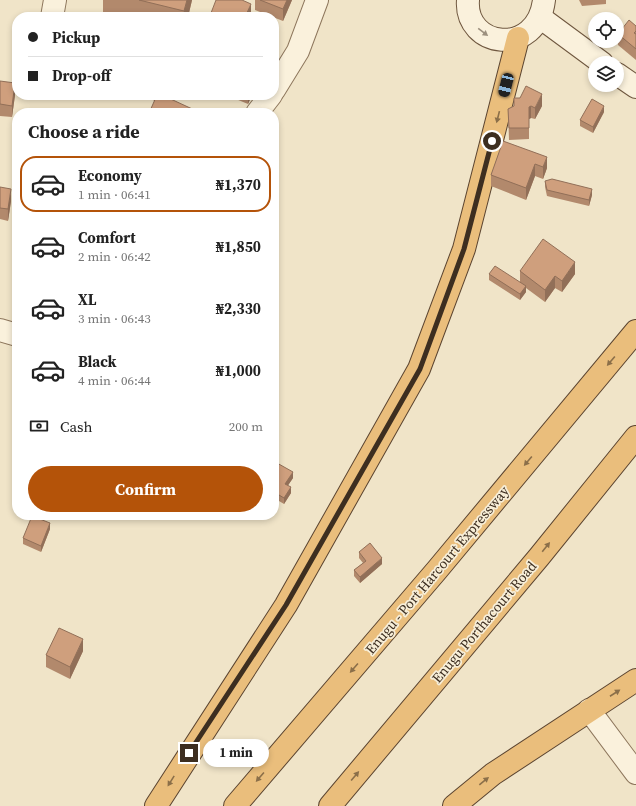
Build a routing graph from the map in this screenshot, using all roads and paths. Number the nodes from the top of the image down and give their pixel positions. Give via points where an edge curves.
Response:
1 (55, 0) edge
2 (317, 0) edge
3 (463, 2) edge
4 (542, 9) edge
5 (53, 12) edge
6 (518, 38) junction
7 (594, 56) edge
8 (624, 79) edge
9 (279, 82) edge
10 (636, 88) edge
11 (0, 330) edge
12 (636, 331) edge
13 (12, 334) edge
14 (636, 437) edge
15 (636, 680) edge
16 (589, 710) junction
17 (636, 773) edge
18 (156, 806) edge
19 (235, 806) edge
20 (330, 806) edge
21 (454, 806) edge

1 - 5 street
2 - 9 street via 298,51
3 -> 6 street via 480,31 504,40
4 - 6 street via 535,27
4 - 7 street
6 -> 18 highway via 464,249 420,369 286,605
8 - 10 street
11 - 13 street
12 -> 19 highway, Enugu - Port Harcourt Expressway via 437,570
20 -> 14 highway, Enugu Porthacourt Road
16 -> 15 highway
16 - 17 street
21 -> 16 highway via 493,774

